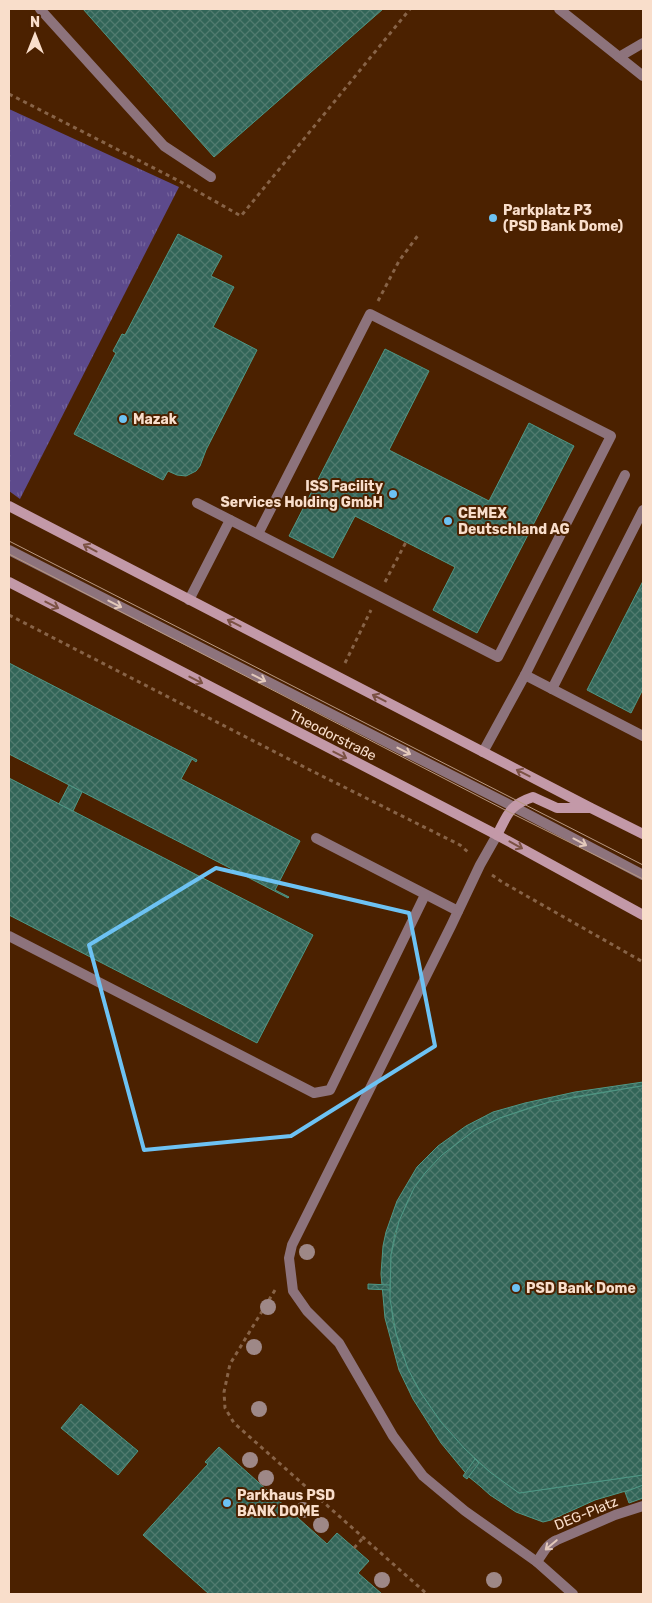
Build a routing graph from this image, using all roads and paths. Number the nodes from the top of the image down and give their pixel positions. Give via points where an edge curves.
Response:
1 (40, 9) edge
2 (410, 9) edge
3 (559, 9) edge
4 (643, 43) edge
5 (619, 57) junction
6 (643, 76) edge
7 (9, 94) edge
8 (211, 177) dead end
9 (419, 234) dead end
10 (370, 314) junction
11 (625, 475) dead end
12 (197, 503) dead end
13 (9, 506) edge
14 (643, 510) edge
15 (230, 520) junction
16 (258, 534) junction
17 (9, 550) edge
18 (9, 582) edge
19 (189, 600) junction
20 (9, 615) edge
21 (525, 675) junction
22 (552, 689) junction
23 (643, 736) edge
24 (483, 752) junction
25 (514, 807) junction
26 (591, 808) junction
27 (643, 834) edge
28 (497, 835) junction
29 (316, 838) dead end
30 (480, 865) junction
31 (643, 875) edge
32 (425, 895) junction
33 (458, 911) junction
34 (643, 915) edge
35 (9, 936) edge
36 (643, 962) edge
37 (290, 1274) junction
38 (643, 1506) edge
39 (363, 1538) junction
40 (354, 1548) dead end
41 (537, 1562) junction
42 (427, 1594) edge
43 (573, 1594) edge

1 - 8 street via 164,146
2 - 7 path via 240,216 182,182
3 - 5 street
4 - 5 street
5 - 6 street
9 - 10 path via 399,261
10 - 16 street
10 - 16 street via 611,436 498,657
11 - 21 street
12 - 15 street
19 -> 13 main road
14 - 22 street
15 - 16 street
15 - 19 street
17 -> 25 street
18 -> 28 main road, Theodorstraße
24 -> 19 main road
20 - 30 path via 460,845
21 - 22 street
21 - 24 street
22 - 23 street
26 -> 24 main road
25 - 26 main road via 533,797 557,808
25 - 28 main road
25 -> 31 street
26 - 27 main road
28 - 30 street
28 -> 34 main road, Theodorstraße
29 - 32 street
30 - 33 street
30 - 36 path via 502,882
32 - 33 street
32 - 35 street via 330,1090 314,1093
33 - 37 street via 292,1245
37 - 39 path via 282,1278 230,1364 224,1392 225,1408 234,1423
37 - 41 street via 293,1291 307,1311 339,1343 393,1436 423,1476 465,1511
38 -> 41 street, DEG-Platz via 552,1542
39 - 40 path
39 - 42 path
41 - 43 street

